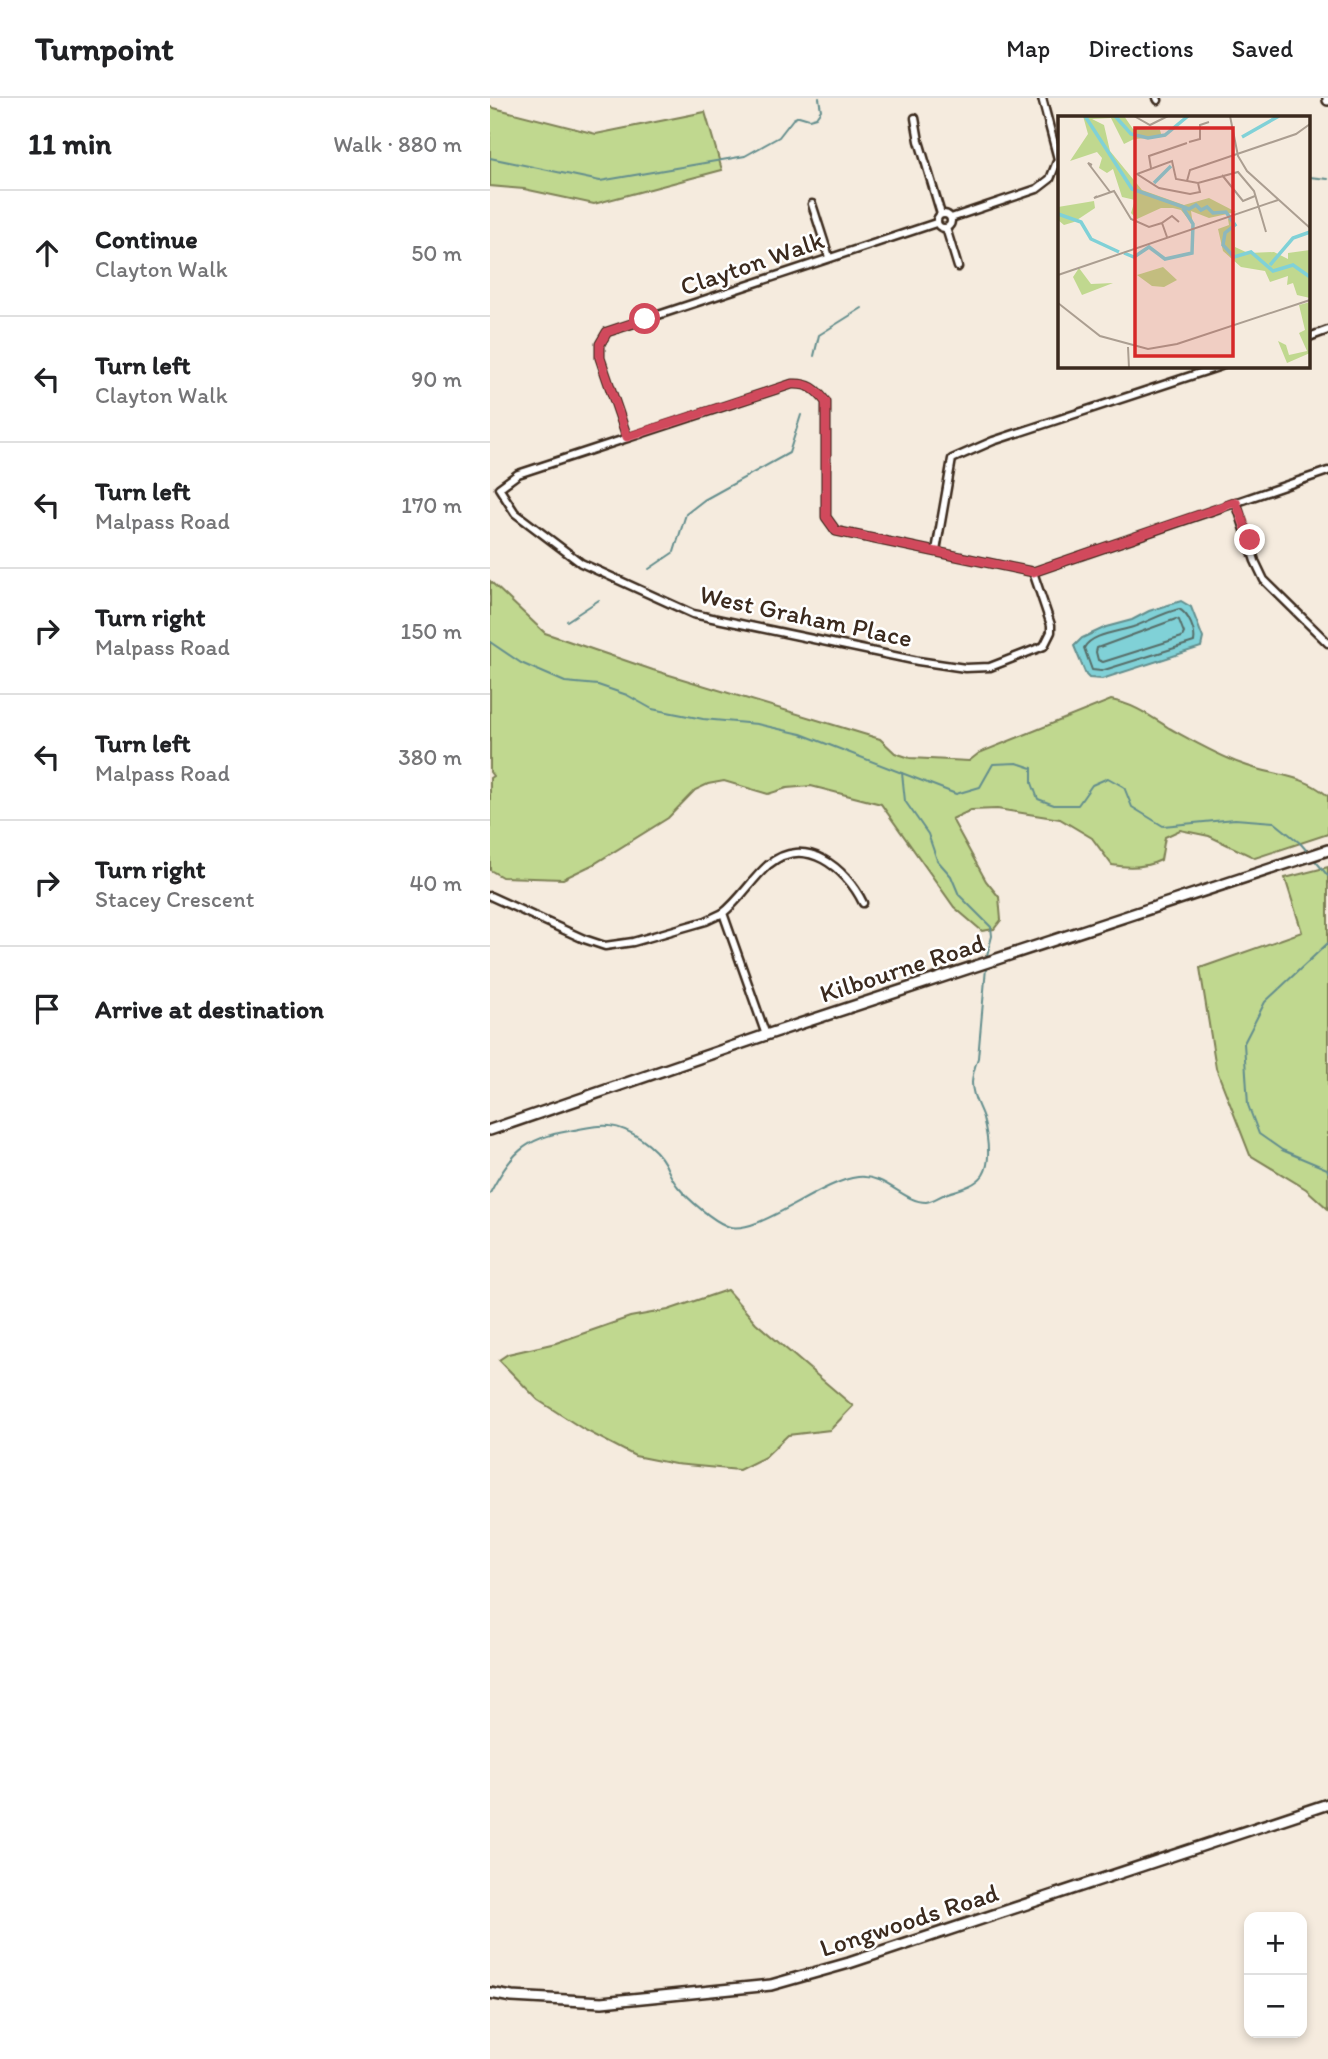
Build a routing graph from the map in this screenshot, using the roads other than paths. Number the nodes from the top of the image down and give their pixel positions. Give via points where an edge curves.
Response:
1 (1042, 98) edge
2 (915, 118) dead end
3 (811, 204) dead end
4 (941, 214) junction
5 (951, 218) junction
6 (936, 223) junction
7 (946, 228) junction
8 (829, 257) junction
9 (958, 267) dead end
10 (1328, 330) edge
11 (1310, 337) edge
12 (1216, 368) edge
13 (627, 437) junction
14 (1328, 471) edge
15 (1236, 502) junction
16 (936, 551) junction
17 (1033, 572) junction
18 (1328, 643) edge
19 (1328, 850) edge
20 (490, 896) edge
21 (863, 903) dead end
22 (723, 913) junction
23 (766, 1035) junction
24 (490, 1130) edge
25 (1328, 1804) edge
26 (490, 1993) edge

1 - 5 street via 1058,159 1050,179 1037,189
2 - 4 street
3 - 8 street
4 - 5 street
4 - 6 street
5 - 7 street
6 - 7 street
6 - 8 street, Clayton Walk
7 - 9 street
8 - 13 street, Clayton Walk via 607,332 600,344 600,358
10 - 11 street
12 - 16 street via 952,459
13 - 16 street via 805,383 826,402 826,517 836,531
13 - 17 street, West Graham Place via 518,474 499,488 515,513 580,563 693,614 918,660 990,667 1044,646 1051,632
14 - 15 street
15 - 17 street
15 - 18 street via 1264,580
16 - 17 street
19 - 23 street, Kilbourne Road
20 - 22 street via 605,946 633,942
21 - 22 street via 847,878 828,861 807,852 783,856 767,866
22 - 23 street
23 - 24 street, Kilbourne Road
25 - 26 street, Longwoods Road via 771,1985 602,2002

